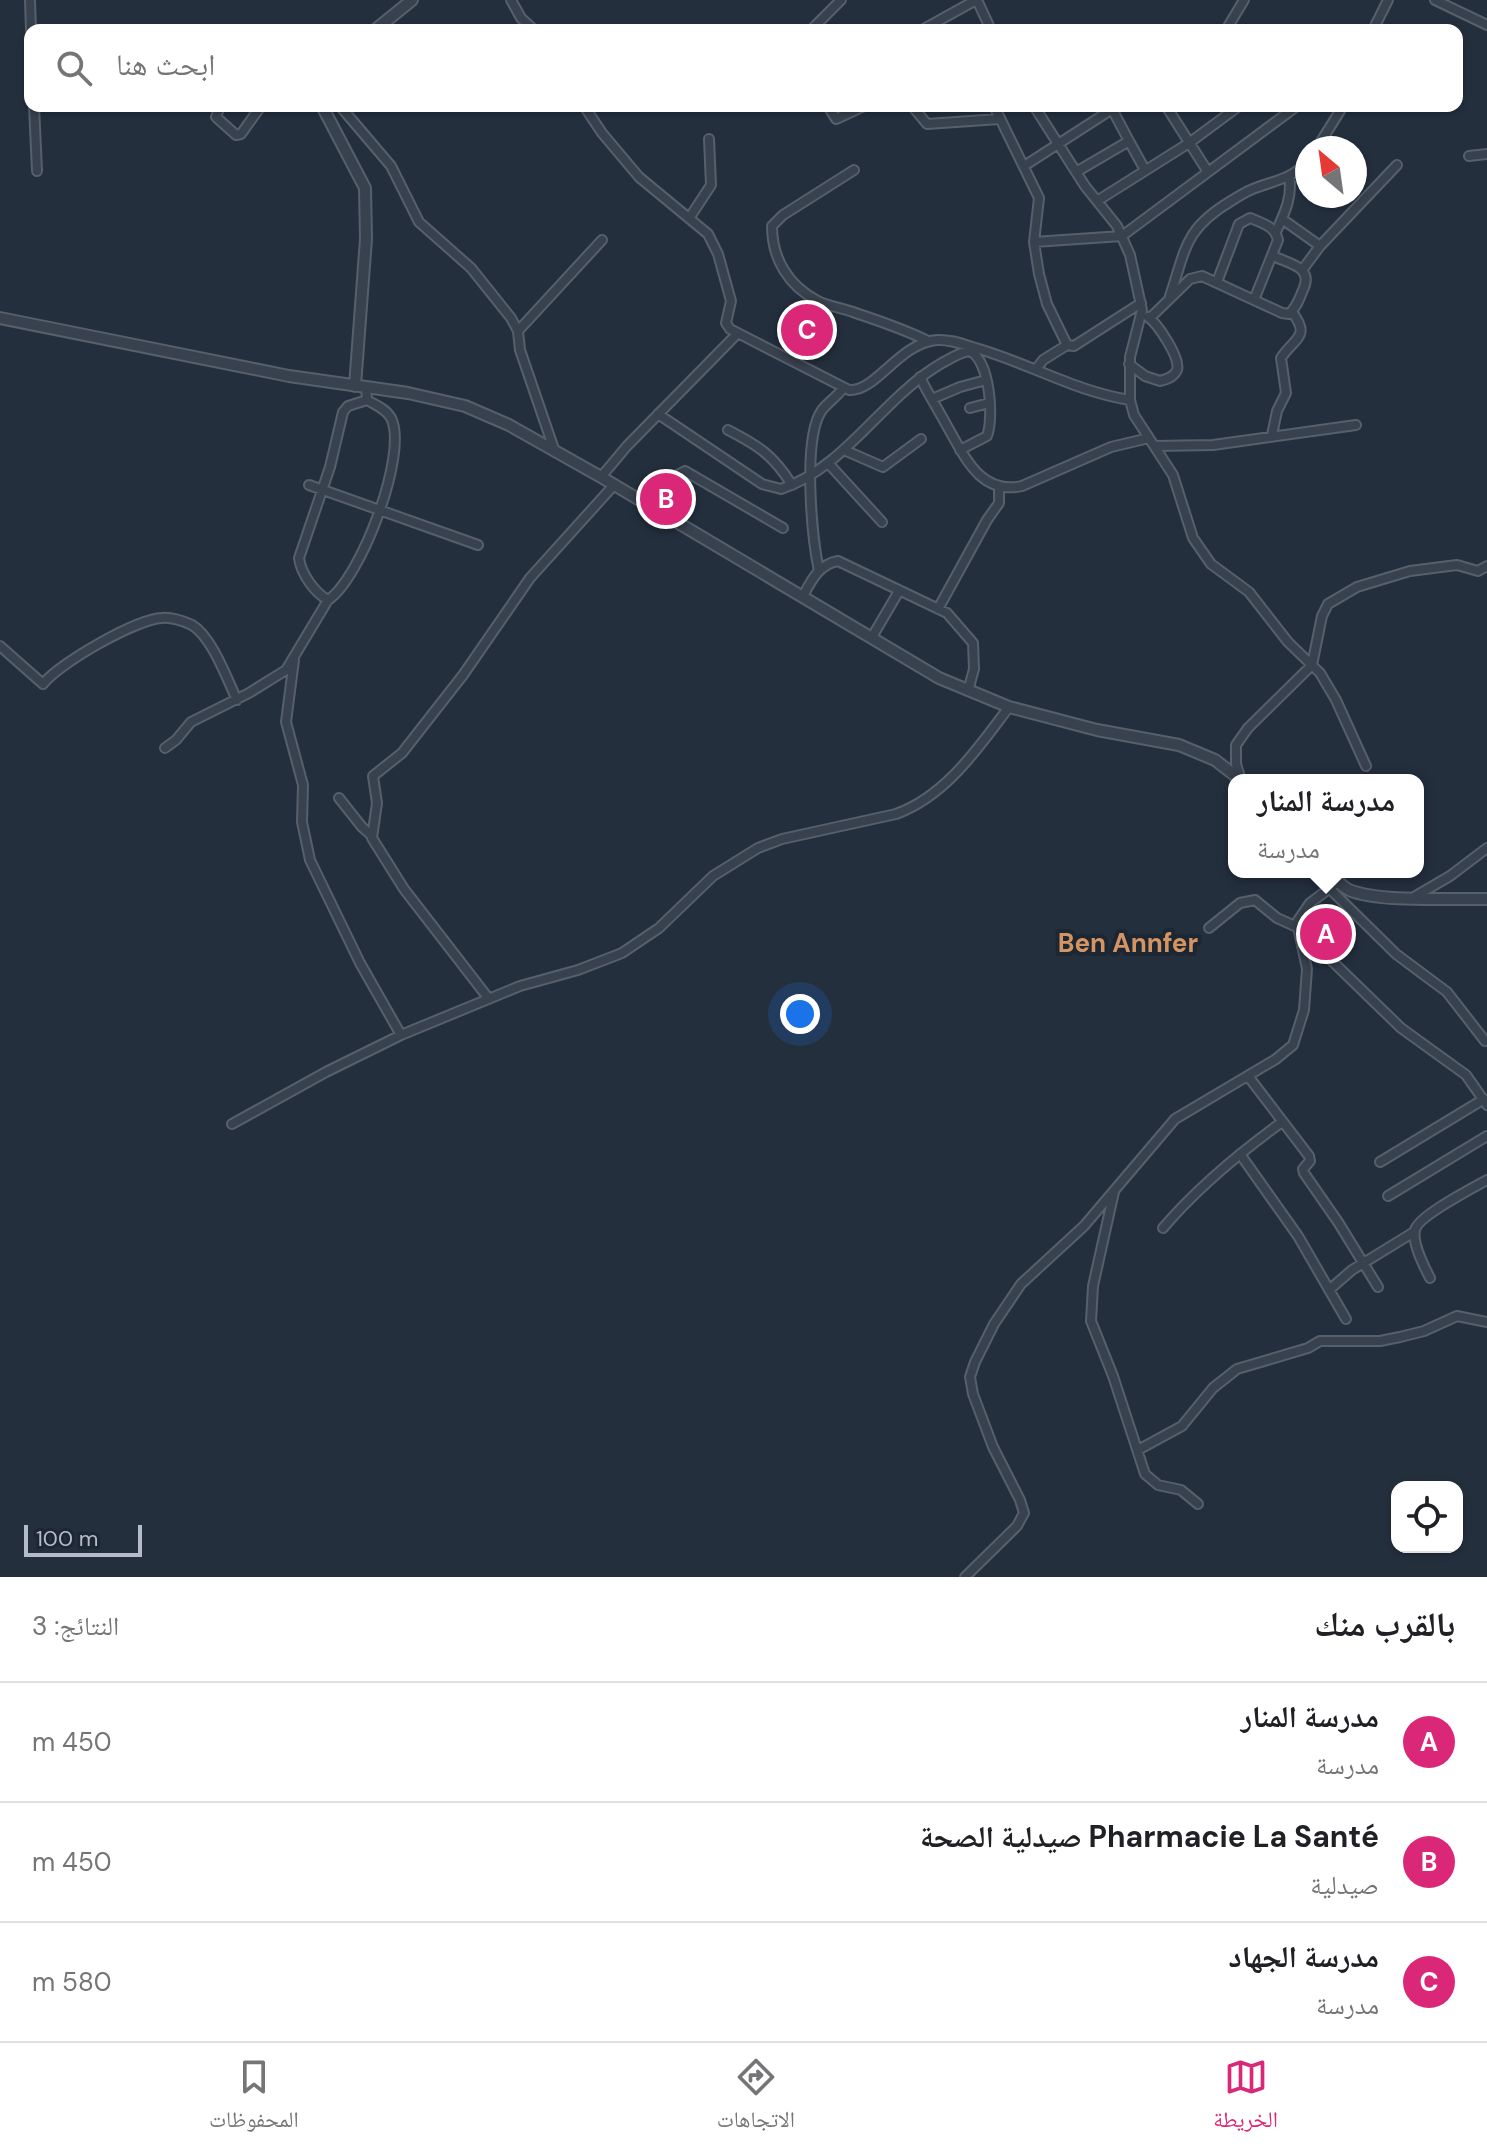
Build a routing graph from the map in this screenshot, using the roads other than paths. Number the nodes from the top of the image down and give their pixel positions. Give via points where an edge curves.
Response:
1 (30, 0) edge
2 (412, 0) edge
3 (511, 0) edge
4 (841, 0) edge
5 (976, 0) edge
6 (1244, 0) edge
7 (1388, 0) edge
8 (1435, 0) edge
9 (31, 24) edge
10 (382, 24) edge
11 (528, 24) edge
12 (817, 24) edge
13 (933, 24) edge
14 (988, 24) edge
15 (1232, 24) edge
16 (1376, 24) edge
17 (1487, 25) edge
18 (34, 112) edge
19 (218, 112) edge
20 (257, 112) edge
21 (325, 112) edge
22 (345, 112) edge
23 (588, 112) edge
24 (832, 112) edge
25 (851, 112) edge
26 (917, 112) edge
27 (996, 112) edge
28 (1038, 112) edge
29 (1106, 112) edge
30 (1116, 112) edge
31 (1170, 112) edge
32 (1231, 112) edge
33 (1289, 112) edge
34 (1339, 112) edge
35 (999, 119) junction
36 (1324, 136) edge
37 (709, 139) dead end
38 (1129, 141) junction
39 (1057, 143) junction
40 (1189, 143) junction
41 (1487, 154) edge
42 (1469, 156) dead end
43 (1397, 165) dead end
44 (1024, 166) junction
45 (854, 170) dead end
46 (1145, 170) junction
47 (37, 171) dead end
48 (1295, 171) edge
49 (1076, 172) junction
50 (1208, 172) junction
51 (1289, 176) junction
52 (1097, 201) junction
53 (690, 217) junction
54 (1282, 219) junction
55 (1276, 232) junction
56 (1122, 236) junction
57 (602, 240) dead end
58 (1034, 242) junction
59 (1320, 246) junction
60 (1273, 256) junction
61 (1303, 269) junction
62 (1217, 282) junction
63 (1254, 300) junction
64 (1168, 301) junction
65 (1141, 303) junction
66 (1292, 312) junction
67 (1146, 317) junction
68 (0, 318) edge
69 (518, 331) junction
70 (738, 333) junction
71 (928, 341) junction
72 (1067, 345) junction
73 (1129, 364) junction
74 (1037, 368) junction
75 (920, 377) junction
76 (986, 380) junction
77 (360, 387) junction
78 (843, 388) junction
79 (932, 399) junction
80 (367, 400) junction
81 (1130, 400) junction
82 (989, 403) junction
83 (970, 408) dead end
84 (658, 414) junction
85 (1356, 425) dead end
86 (728, 430) dead end
87 (1272, 435) junction
88 (921, 439) dead end
89 (1152, 442) junction
90 (844, 450) junction
91 (960, 450) junction
92 (555, 452) junction
93 (828, 463) junction
94 (810, 474) junction
95 (601, 477) junction
96 (309, 485) dead end
97 (614, 485) junction
98 (792, 485) junction
99 (999, 487) junction
100 (323, 489) junction
101 (651, 508) junction
102 (381, 510) junction
103 (882, 522) dead end
104 (783, 528) dead end
105 (478, 545) dead end
106 (1487, 566) edge
107 (819, 571) junction
108 (899, 591) junction
109 (803, 596) junction
110 (328, 600) junction
111 (938, 609) junction
112 (872, 637) junction
113 (0, 646) edge
114 (294, 660) junction
115 (1312, 665) junction
116 (968, 691) junction
117 (237, 700) junction
118 (1009, 707) junction
119 (165, 748) dead end
120 (1366, 766) dead end
121 (1233, 774) edge
122 (1239, 774) edge
123 (339, 798) dead end
124 (371, 835) junction
125 (1487, 848) edge
126 (1333, 881) edge
127 (1414, 897) junction
128 (1487, 899) edge
129 (1297, 927) junction
130 (1209, 928) dead end
131 (489, 999) junction
132 (401, 1035) junction
133 (1485, 1041) dead end
134 (1248, 1076) junction
135 (1485, 1102) edge
136 (1282, 1122) junction
137 (232, 1124) dead end
138 (1487, 1136) edge
139 (1240, 1154) junction
140 (1380, 1162) dead end
141 (1487, 1180) edge
142 (1114, 1191) junction
143 (1388, 1196) dead end
144 (1163, 1228) dead end
145 (1414, 1232) junction
146 (1363, 1262) junction
147 (1430, 1278) dead end
148 (1378, 1287) dead end
149 (1329, 1290) junction
150 (1346, 1319) dead end
151 (1487, 1322) edge
152 (1138, 1450) junction
153 (1198, 1504) dead end
154 (965, 1577) edge

1 - 9 street
2 - 10 street
3 - 11 street
4 - 12 street
5 - 13 street
5 - 14 street
6 - 15 street
7 - 16 street
8 - 17 street
18 - 47 street
19 - 20 street via 216,117 236,135
21 - 77 street via 365,188
22 - 69 street via 391,166 419,222 471,268
23 - 53 street via 639,177
24 - 25 street via 836,119
26 - 35 street via 927,124
27 - 35 street
28 - 39 street
29 - 39 street
30 - 38 street
31 - 40 street
32 - 40 street
33 - 50 street
34 - 36 street
35 - 44 street
37 - 53 street via 711,185
38 - 46 street
38 - 49 street
39 - 44 street
39 - 49 street
40 - 46 street
40 - 50 street
41 - 42 street
43 - 59 street
44 - 58 street via 1040,202
45 - 71 street via 772,226 777,258 803,293 821,303
46 - 52 street
48 - 51 street
49 - 52 street
50 - 56 street
51 - 54 street
51 - 64 street via 1252,189 1202,221 1190,235
52 - 56 street
53 - 70 street via 708,234 718,254 731,301 726,325
54 - 55 street
54 - 59 street
55 - 60 street
55 - 62 street via 1250,218 1242,221
56 - 58 street
56 - 65 street
57 - 69 street
58 - 72 street via 1047,304
59 - 61 street
60 - 61 street
60 - 63 street
61 - 66 street via 1307,283
62 - 63 street
62 - 64 street via 1196,276
63 - 66 street
64 - 67 street
65 - 67 street
65 - 72 street via 1074,346
66 - 87 street via 1302,332 1281,358 1286,393
67 - 73 street
67 - 73 street via 1174,355 1177,370 1160,381
68 - 77 street
69 - 92 street
70 - 78 street
70 - 84 street
71 - 74 street via 947,340
71 - 78 street via 893,361 863,388
72 - 74 street
73 - 81 street
74 - 81 street via 1089,391
75 - 76 street via 970,351 981,359
75 - 79 street
75 - 90 street
76 - 79 street
76 - 82 street
77 - 80 street
77 - 92 street via 465,406
78 - 94 street via 822,410 814,428
79 - 91 street
80 - 100 street via 345,408
80 - 102 street via 387,413 393,425 394,457
81 - 89 street
82 - 83 street
82 - 91 street via 988,434
84 - 95 street
84 - 98 street via 762,484 781,489
85 - 87 street
86 - 98 street via 767,452
87 - 89 street via 1213,445
88 - 90 street via 883,467
89 - 99 street via 1098,452 1022,486
89 - 115 street via 1178,486 1203,556 1249,592
90 - 93 street
91 - 99 street via 985,480
92 - 95 street
93 - 94 street
93 - 103 street
94 - 98 street
94 - 107 street
95 - 97 street
96 - 100 street
97 - 101 street
97 - 124 street via 530,578 402,753 374,775 377,803
99 - 111 street via 999,503
100 - 102 street
100 - 110 street via 299,562
101 - 104 street via 685,471
101 - 109 street
102 - 105 street
102 - 110 street via 351,573
106 - 115 street via 1478,571 1457,565 1410,571 1344,593 1325,608
107 - 108 street via 838,561
107 - 109 street
108 - 111 street
108 - 112 street
109 - 112 street
110 - 114 street
111 - 116 street via 973,643
112 - 116 street
113 - 117 street via 43,684 81,654 140,624 159,618 179,620 206,640
114 - 117 street
114 - 132 street via 287,732 301,774 302,822 310,860
115 - 120 street via 1330,687
115 - 122 street via 1240,737 1234,753
116 - 118 street
117 - 119 street via 191,722
118 - 121 street via 1179,745
118 - 131 street via 949,781 924,802 896,814 758,848 713,876 636,945
123 - 124 street
124 - 131 street via 404,889
125 - 127 street
126 - 127 street via 1359,893
126 - 129 street via 1302,912
126 - 133 street via 1396,954 1447,992
127 - 128 street
129 - 130 street via 1251,899
129 - 134 street via 1307,969 1298,1036 1287,1052
129 - 135 street via 1401,1028 1466,1075
131 - 132 street
132 - 137 street
134 - 136 street
134 - 142 street via 1179,1115
135 - 140 street
136 - 139 street
136 - 146 street via 1309,1156 1304,1173
138 - 143 street
139 - 144 street
139 - 149 street
141 - 145 street via 1420,1222
142 - 152 street via 1093,1286 1091,1321
142 - 154 street via 1016,1291 975,1362 970,1377 973,1394 1024,1513
145 - 146 street
145 - 147 street
146 - 148 street
146 - 149 street
149 - 150 street
151 - 152 street via 1457,1316 1380,1341 1320,1341 1237,1369 1213,1388 1182,1426
152 - 153 street via 1148,1478 1181,1490

